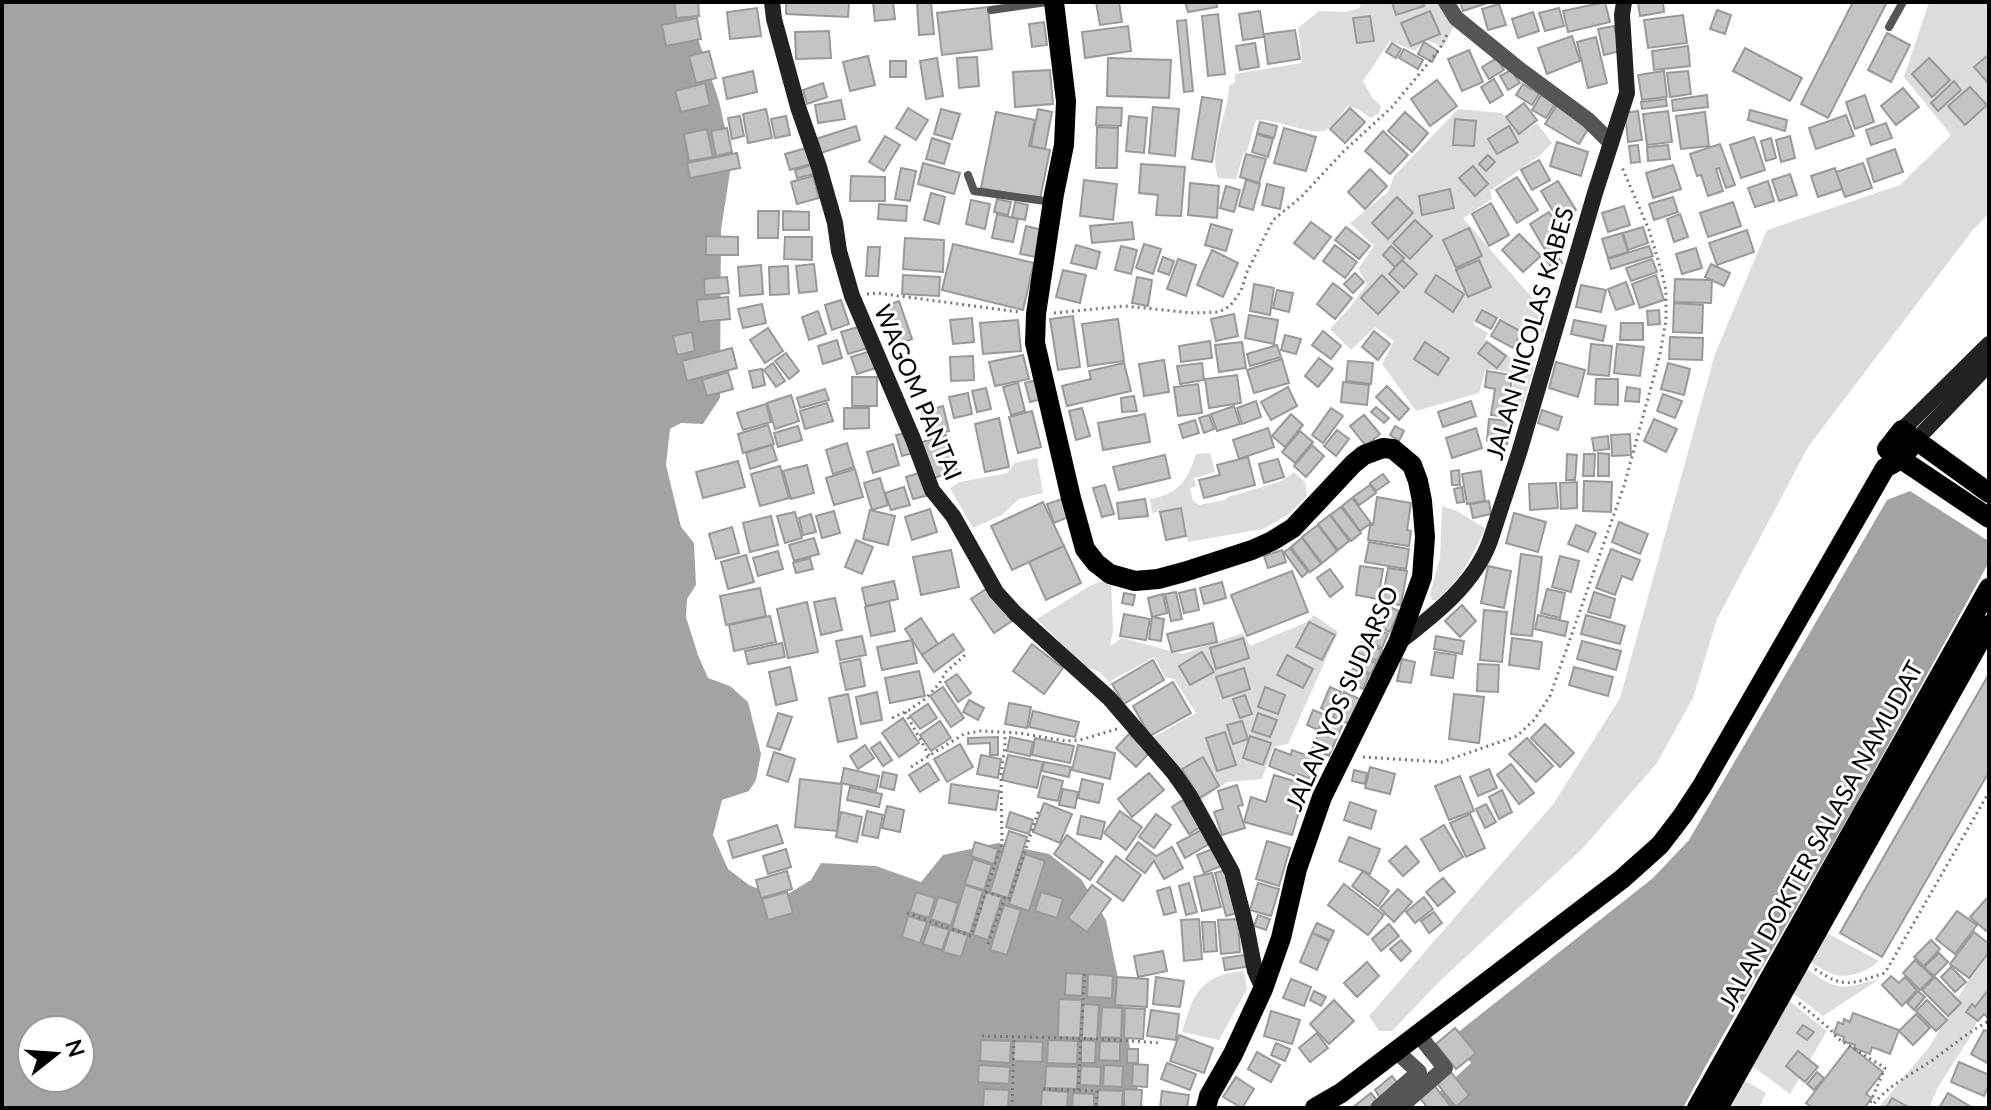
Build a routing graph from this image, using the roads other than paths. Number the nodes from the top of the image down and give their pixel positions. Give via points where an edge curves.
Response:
1 (772, 2) edge
2 (1047, 2) edge
3 (1054, 2) edge
4 (1446, 2) edge
5 (1624, 2) edge
6 (1903, 2) edge
7 (991, 10) dead end
8 (1889, 27) dead end
9 (1611, 143) junction
10 (968, 175) dead end
11 (1053, 202) junction
12 (1989, 344) edge
13 (1989, 364) edge
14 (1909, 435) junction
15 (1891, 459) junction
16 (1989, 493) edge
17 (1989, 518) edge
18 (1989, 588) edge
19 (1989, 625) edge
20 (1398, 643) junction
21 (1776, 985) junction
22 (1263, 989) junction
23 (1418, 1034) junction
24 (1396, 1051) junction
25 (1206, 1108) edge
26 (1315, 1108) edge
27 (1378, 1108) edge
28 (1399, 1108) edge
29 (1697, 1108) edge
30 (1718, 1108) edge

1 - 22 street, WAGOM PANTAI via 852,296 932,490 1015,613 1089,678 1173,772 1232,872
2 - 7 lane
3 - 11 main road, JALAN YOS SUDARSO via 1066,101
4 - 9 street via 1456,18
5 - 9 street, JALAN NICOLAS KABES via 1627,93
6 - 8 lane
9 - 20 street, JALAN NICOLAS KABES via 1486,552 1447,603
10 - 11 lane via 974,191
11 - 20 main road, JALAN YOS SUDARSO via 1035,343 1085,549 1110,574 1135,581 1252,550 1293,528 1364,455 1393,449 1416,475 1425,537 1422,577
12 - 14 street
13 - 14 street
14 - 15 main road
14 - 16 main road
15 - 17 main road
15 - 23 main road via 1702,786 1660,845
18 - 21 main road, JALAN DOKTER SALASA NAMUDAT
19 - 21 main road, JALAN DOKTER SALASA NAMUDAT via 1802,960
20 - 22 main road, JALAN YOS SUDARSO via 1322,797
21 - 29 main road, JALAN DOKTER SALASA NAMUDAT
21 - 30 main road, JALAN DOKTER SALASA NAMUDAT
22 - 25 main road, JALAN YOS SUDARSO
23 - 24 main road
23 - 28 street via 1445,1068
24 - 26 main road
24 - 27 street via 1419,1072

